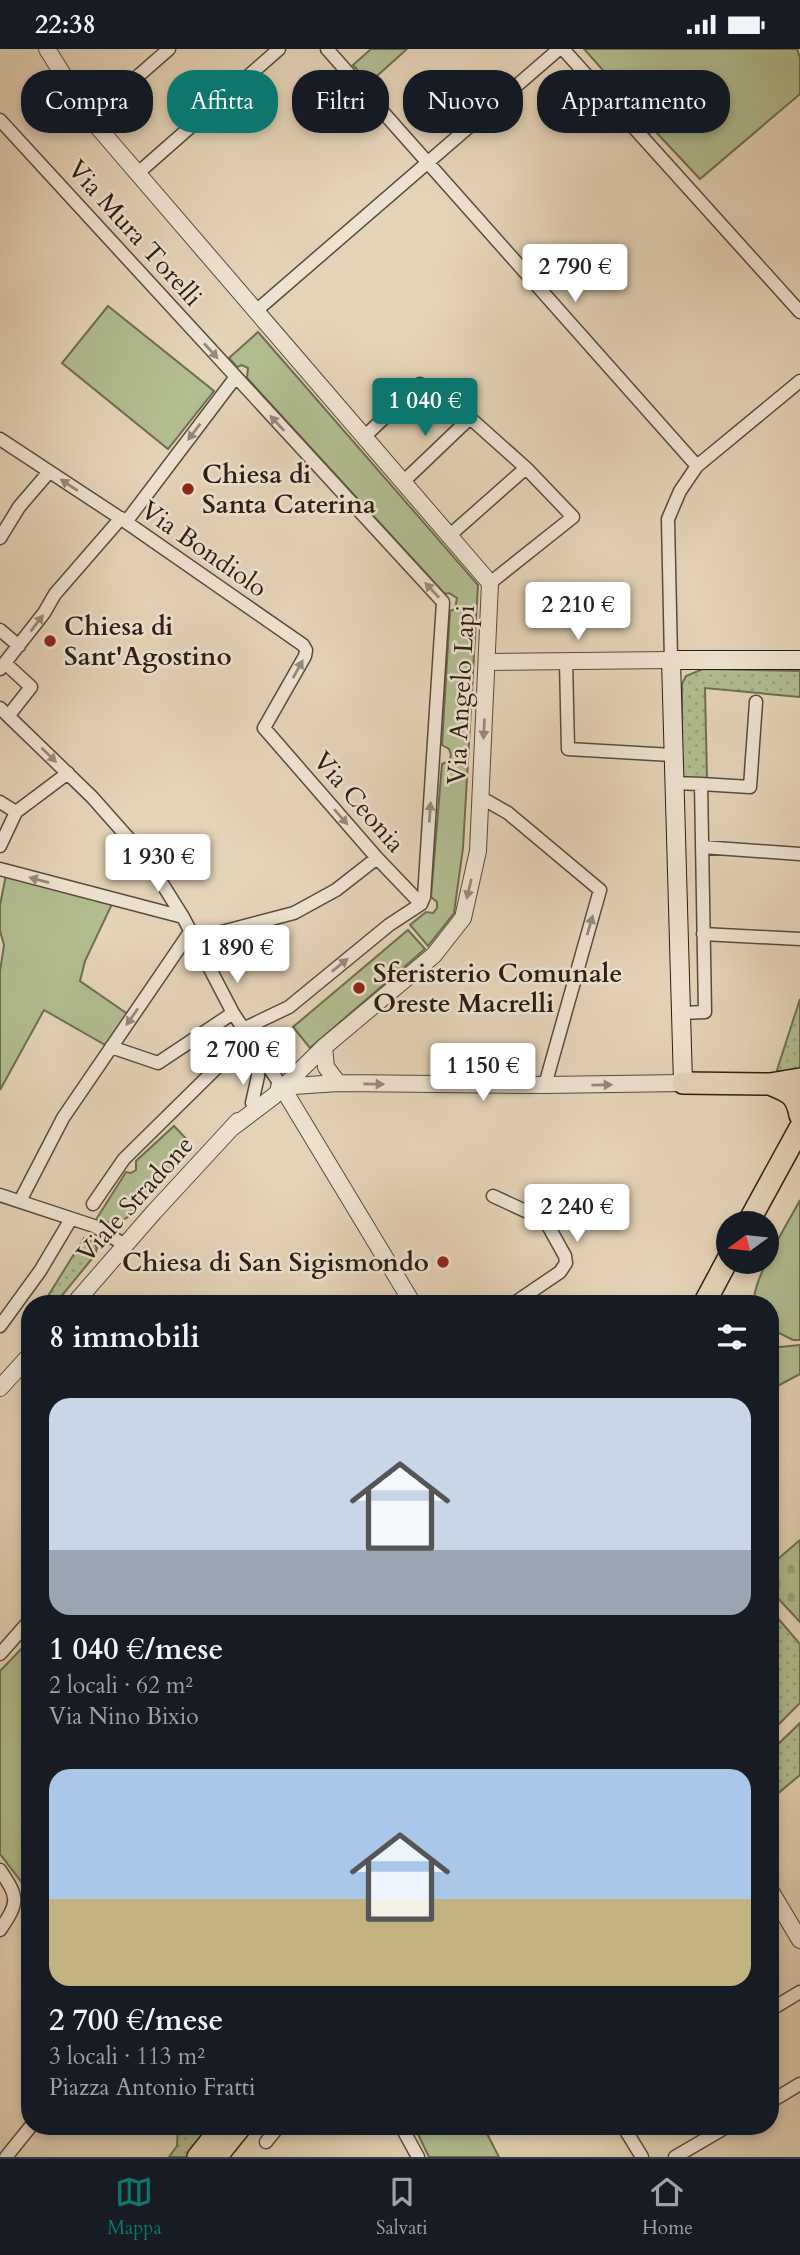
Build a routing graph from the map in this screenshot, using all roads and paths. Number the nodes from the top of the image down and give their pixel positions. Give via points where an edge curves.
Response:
1 (47, 49) edge
2 (169, 49) edge
3 (279, 49) edge
4 (327, 49) edge
5 (561, 49) edge
6 (60, 70) edge
7 (145, 70) edge
8 (0, 120) edge
9 (103, 133) edge
10 (428, 163) junction
11 (138, 173) junction
12 (257, 310) junction
13 (800, 312) edge
14 (236, 378) junction
15 (800, 381) edge
16 (420, 384) dead end
17 (364, 437) junction
18 (0, 439) edge
19 (697, 466) junction
20 (526, 468) junction
21 (49, 472) junction
22 (403, 482) junction
23 (124, 520) junction
24 (450, 535) junction
25 (0, 538) edge
26 (491, 583) junction
27 (0, 630) edge
28 (19, 646) junction
29 (671, 660) junction
30 (800, 660) edge
31 (566, 661) junction
32 (487, 662) junction
33 (2, 666) edge
34 (757, 702) dead end
35 (4, 712) edge
36 (264, 728) joint
37 (672, 755) junction
38 (68, 773) junction
39 (674, 783) junction
40 (701, 784) junction
41 (480, 797) junction
42 (0, 802) edge
43 (16, 811) junction
44 (0, 846) edge
45 (702, 847) junction
46 (800, 854) edge
47 (377, 858) junction
48 (0, 869) edge
49 (421, 904) junction
50 (183, 917) junction
51 (703, 935) junction
52 (192, 936) junction
53 (800, 939) edge
54 (233, 1013) junction
55 (681, 1013) junction
56 (249, 1037) junction
57 (111, 1047) junction
58 (324, 1047) junction
59 (800, 1079) edge
60 (338, 1083) junction
61 (682, 1083) junction
62 (770, 1084) junction
63 (545, 1086) junction
64 (282, 1087) junction
65 (252, 1103) junction
66 (800, 1115) edge
67 (233, 1127) junction
68 (800, 1128) edge
69 (800, 1149) edge
70 (0, 1195) edge
71 (493, 1196) dead end
72 (20, 1201) junction
73 (93, 1204) dead end
74 (755, 1211) edge
75 (766, 1211) edge
76 (71, 1219) junction
77 (125, 1245) junction
78 (720, 1274) edge
79 (734, 1274) edge
80 (23, 1295) edge
81 (82, 1295) edge
82 (408, 1295) edge
83 (526, 1295) edge
84 (709, 1295) edge
85 (723, 1295) edge
86 (21, 1297) edge
87 (0, 1326) edge
88 (21, 1365) edge
89 (0, 1388) edge
90 (21, 1630) edge
91 (0, 1654) edge
92 (0, 1870) edge
93 (779, 1905) edge
94 (0, 1930) edge
95 (800, 1940) edge
96 (800, 1992) edge
97 (779, 2005) edge
98 (800, 2084) edge
99 (779, 2097) edge
100 (24, 2135) edge
101 (216, 2135) edge
102 (234, 2135) edge
103 (272, 2135) edge
104 (406, 2135) edge
105 (629, 2135) edge
106 (713, 2135) edge
107 (266, 2142) dead end
108 (6, 2157) edge
109 (198, 2157) edge
110 (216, 2157) edge
111 (418, 2157) edge
112 (642, 2157) edge
113 (675, 2157) edge

1 - 6 street, Via Angelo Lapi
2 - 7 street
3 - 11 street
4 - 10 street
5 - 10 street
5 - 13 street
8 -> 14 street, Via Mura Torelli
9 - 11 street, Via Angelo Lapi
10 - 12 street
10 - 19 street
11 - 12 street, Via Angelo Lapi
12 - 17 street, Via Angelo Lapi
14 -> 23 street
49 -> 14 street, Via Mura Torelli via 443,602
15 - 19 street
16 - 17 street
17 - 22 street, Via Angelo Lapi
18 - 21 street, Via Bondiolo
19 - 29 street via 668,519
20 - 22 street via 470,418
20 - 24 street
20 - 26 street via 573,516
23 -> 21 street, Via Bondiolo
21 - 25 street
22 - 24 street, Via Angelo Lapi
28 -> 23 street via 55,594
36 -> 23 street, Via Bondiolo via 305,656 303,645
24 - 26 street, Via Angelo Lapi
26 - 32 street, Via Angelo Lapi
27 - 28 street
28 - 33 street
29 - 30 main road
29 - 31 street
29 - 37 main road
31 - 32 street
31 - 37 street via 568,750
32 -> 41 street, Via Angelo Lapi
33 - 35 street via 31,687
34 - 40 street via 750,787
35 -> 38 street
36 -> 47 street, Via Ceonia
37 - 39 main road
38 - 43 street
38 - 50 street via 146,858
39 - 40 street
39 - 55 main road
40 - 45 street
41 -> 58 street, Via Angelo Lapi via 478,851 463,918 434,955
63 -> 41 street via 600,890 508,813
42 - 43 street
43 - 44 street
45 - 46 street
45 - 51 street
47 - 49 street, Via Ceonia
47 - 52 street via 336,890 294,913
50 -> 48 street
56 -> 49 street
50 - 52 street
51 - 53 street
51 - 55 street via 705,1012
52 - 54 street
52 -> 57 street
54 - 56 street
54 - 57 street via 158,1063
55 - 61 main road
56 - 64 street
56 - 65 street via 258,1070
56 - 73 street via 124,1159
57 - 72 street via 63,1118
58 - 60 street via 326,1067
58 - 64 street, Via Angelo Lapi
59 - 62 main road
60 -> 63 street
60 - 64 street
61 - 62 main road
63 -> 61 street
62 - 66 main road via 790,1093 798,1102
64 - 65 street
64 - 67 street
64 - 82 street
65 - 67 street
67 - 77 street, Viale Stradone
68 - 74 main road
69 - 75 main road
70 - 72 street
71 - 83 street via 545,1220 566,1263
72 - 76 street
76 - 77 street via 94,1226
76 - 80 street
77 - 81 street, Viale Stradone
78 - 84 main road
79 - 85 main road
86 - 87 street
88 - 89 street
90 - 91 street
92 - 94 street via 16,1900
93 - 95 street
96 - 97 street
98 - 99 street
100 - 108 street
101 - 109 main road
102 - 110 main road
103 - 107 street
104 - 111 street
105 - 112 street
106 - 113 street

